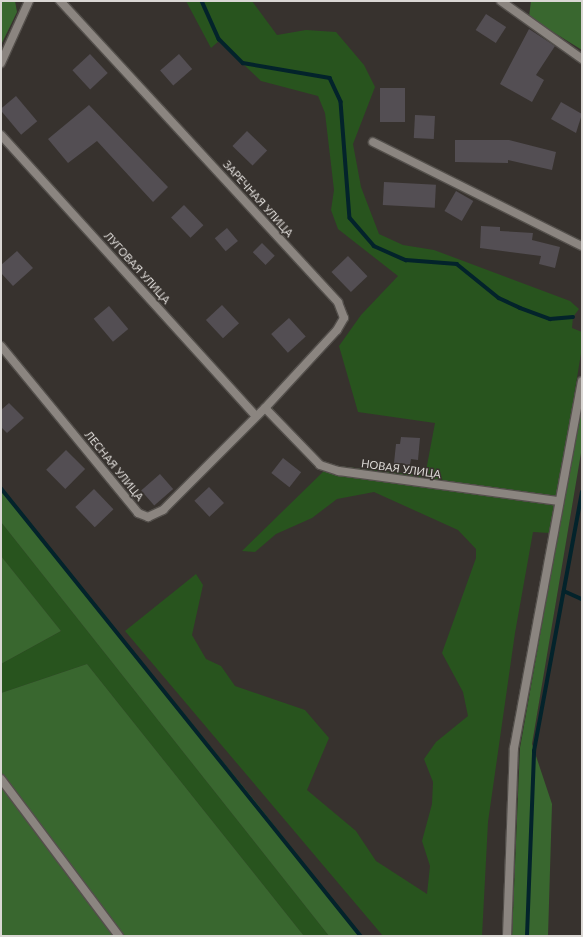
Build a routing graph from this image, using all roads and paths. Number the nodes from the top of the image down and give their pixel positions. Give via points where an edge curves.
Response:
1 (29, 1) edge
2 (60, 1) edge
3 (501, 1) edge
4 (582, 59) edge
5 (1, 63) edge
6 (1, 135) edge
7 (373, 142) dead end
8 (582, 246) edge
9 (1, 346) edge
10 (582, 381) edge
11 (265, 408) junction
12 (256, 416) junction
13 (557, 501) junction
14 (1, 779) edge
15 (119, 936) edge
16 (507, 936) edge

1 - 5 street
2 - 11 street, ЗАРЕЧНАЯ УЛИЦА via 343,310 344,318 337,330
3 - 4 street
6 - 12 street, ЛУГОВАЯ УЛИЦА
7 - 8 street
9 - 12 street, ЛЕСНАЯ УЛИЦА via 138,513 148,517 162,510
10 - 13 street
11 - 12 street, ЗАРЕЧНАЯ УЛИЦА
11 - 13 street, НОВАЯ УЛИЦА via 320,464 340,471
13 - 16 street via 514,748
14 - 15 street

